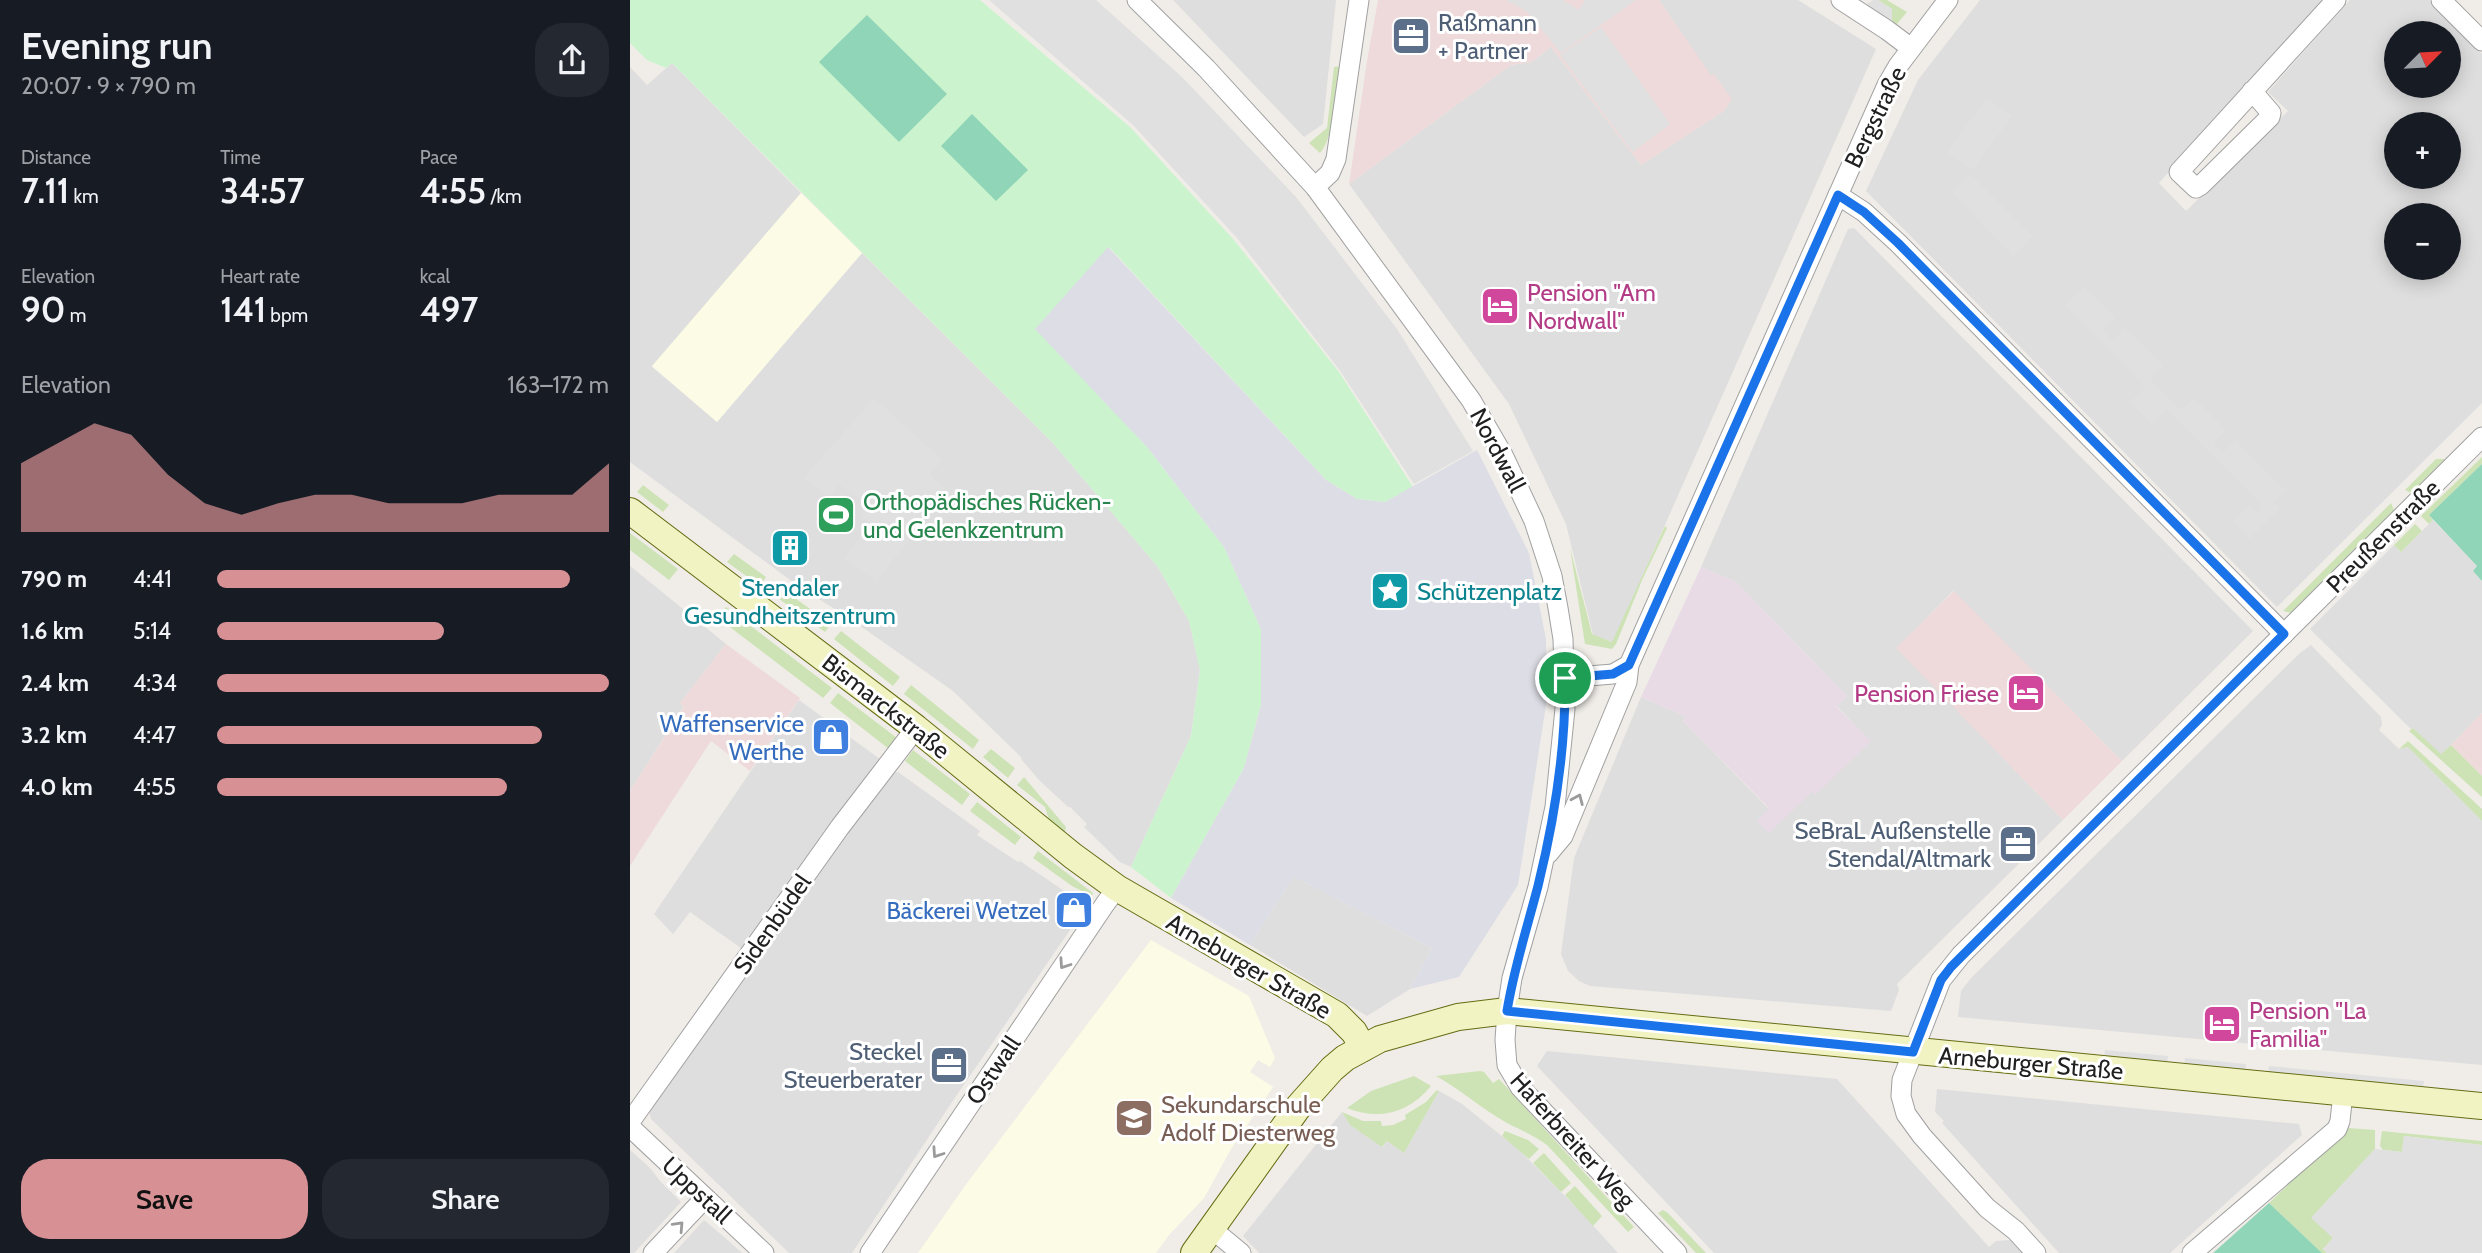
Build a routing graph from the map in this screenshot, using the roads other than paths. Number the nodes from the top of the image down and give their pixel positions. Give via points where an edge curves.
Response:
1 (1137, 0) edge
2 (1359, 0) edge
3 (1841, 0) edge
4 (1948, 0) edge
5 (2336, 0) edge
6 (2441, 0) edge
7 (2482, 41) edge
8 (1911, 48) junction
9 (2252, 91) junction
10 (1315, 187) junction
11 (1838, 195) junction
12 (2482, 437) edge
13 (630, 511) edge
14 (2284, 634) junction
15 (1629, 665) junction
16 (1565, 678) junction
17 (916, 728) junction
18 (1545, 857) junction
19 (1118, 888) junction
20 (1141, 903) joint
21 (1507, 1011) junction
22 (1363, 1048) junction
23 (1913, 1052) junction
24 (2343, 1093) junction
25 (2482, 1106) edge
26 (630, 1124) edge
27 (705, 1198) junction
28 (1212, 1229) junction
29 (653, 1253) edge
30 (764, 1253) edge
31 (870, 1253) edge
32 (1194, 1253) edge
33 (1241, 1253) edge
34 (1677, 1253) edge
35 (2036, 1253) edge
36 (2192, 1253) edge

1 - 10 street, Nordwall
2 - 10 street via 1336,159 1330,173
3 - 8 street
4 - 8 street, Bergstraße
5 - 9 street
6 - 7 street
8 - 11 street, Bergstraße via 1887,85
9 - 9 street via 2179,172 2196,188 2270,117 2269,108
10 - 16 street, Nordwall via 1471,400 1503,455 1534,521 1552,576
11 - 14 street via 1898,243
11 - 15 street, Bergstraße
12 - 14 street, Preußenstraße
13 - 17 main road, Bismarckstraße
14 - 23 street, Preußenstraße via 1951,967 1941,980
15 - 16 street via 1613,674
18 -> 15 street, Bergstraße via 1563,836 1627,682
16 - 18 street, Nordwall via 1561,763
17 - 19 main road, Bismarckstraße
17 - 26 street, Sidenbüdel via 840,827
18 - 21 street, Nordwall
19 - 20 main road, Bismarckstraße
19 -> 31 street, Ostwall
20 - 22 main road, Arneburger Straße via 1337,1015
21 - 22 main road, Arneburger Straße via 1395,1033
21 - 23 main road, Arneburger Straße
21 - 34 street, Haferbreiter Weg via 1507,1065 1520,1087
22 - 28 main road via 1332,1069 1311,1091
23 - 24 main road, Arneburger Straße
23 - 35 street, Preußenstraße via 1901,1087 1906,1114 1987,1208
24 - 25 main road, Arneburger Straße
24 - 36 street via 2337,1129
26 - 27 street, Uppstall
29 -> 27 street
27 - 30 street, Uppstall
28 - 32 main road
28 - 33 street

